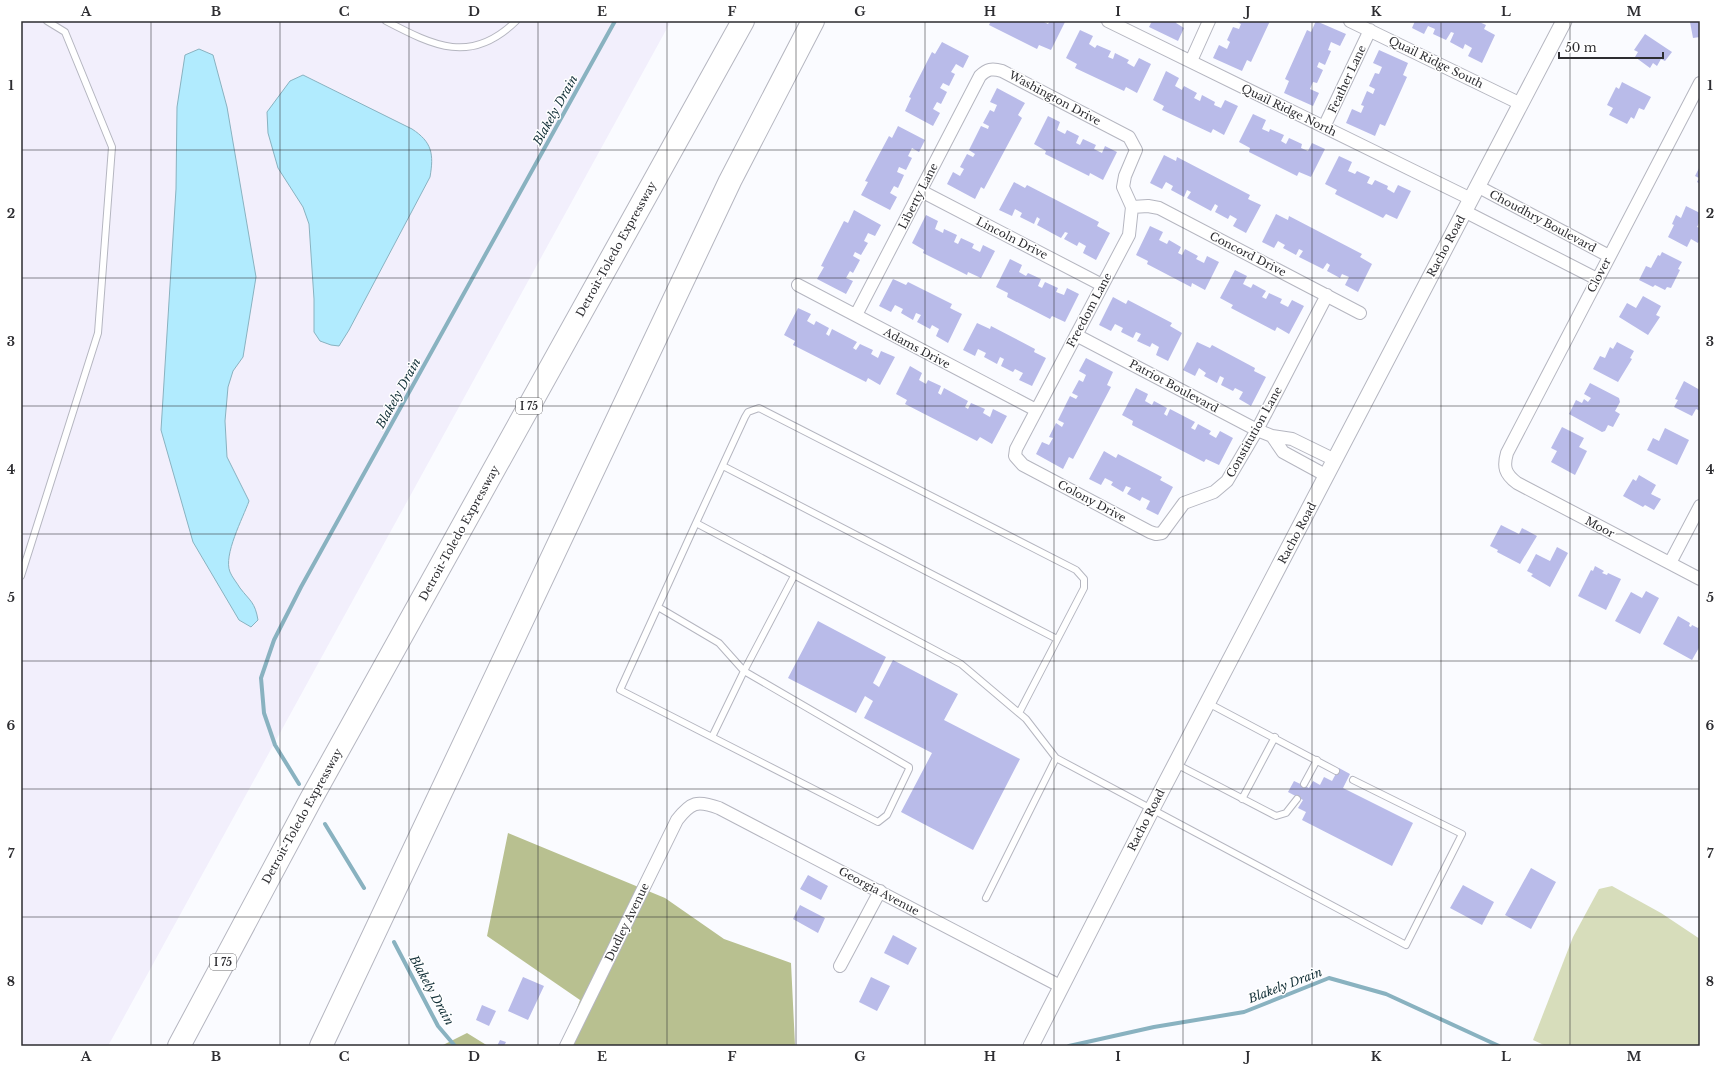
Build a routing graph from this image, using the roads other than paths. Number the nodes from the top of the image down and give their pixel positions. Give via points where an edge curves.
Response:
1 (47, 21) edge
2 (386, 21) edge
3 (516, 21) edge
4 (743, 21) edge
5 (813, 21) edge
6 (1108, 21) edge
7 (1209, 21) edge
8 (1350, 21) edge
9 (1564, 21) edge
10 (1370, 30) junction
11 (1191, 61) junction
12 (980, 76) joint
13 (1700, 83) edge
14 (1521, 104) junction
15 (1324, 127) junction
16 (1129, 137) joint
17 (921, 191) junction
18 (1471, 199) junction
19 (1132, 207) junction
20 (1610, 256) junction
21 (1597, 279) junction
22 (798, 285) dead end
23 (1102, 285) junction
24 (1327, 295) junction
25 (1360, 312) dead end
26 (856, 315) junction
27 (1076, 335) junction
28 (1036, 410) junction
29 (1256, 430) junction
30 (1272, 436) junction
31 (1335, 460) junction
32 (723, 466) junction
33 (1505, 469) joint
34 (1034, 471) joint
35 (1327, 476) junction
36 (1700, 506) edge
37 (696, 523) junction
38 (1150, 532) joint
39 (1670, 563) junction
40 (21, 576) edge
41 (794, 576) junction
42 (1700, 579) edge
43 (658, 607) junction
44 (1057, 639) junction
45 (744, 671) junction
46 (1208, 703) junction
47 (1019, 713) junction
48 (712, 737) junction
49 (1275, 737) junction
50 (1056, 758) junction
51 (1317, 760) junction
52 (1176, 764) junction
53 (1336, 771) dead end
54 (1353, 780) dead end
55 (1304, 784) dead end
56 (1242, 799) junction
57 (1297, 799) dead end
58 (694, 803) joint
59 (1152, 809) junction
60 (880, 892) junction
61 (986, 898) dead end
62 (840, 966) dead end
63 (1062, 987) junction
64 (178, 1046) edge
65 (321, 1046) edge
66 (566, 1046) edge
67 (1031, 1046) edge

1 - 40 lane via 66,32 112,147 98,333
2 - 3 lane via 439,46 457,48 478,45 493,39
4 - 64 highway, Detroit-Toledo Expressway / I 75 via 311,799
5 - 65 highway via 730,181
6 - 11 street, Quail Ridge North
7 - 11 street
8 - 10 street, Quail Ridge South
9 - 14 street, Racho Road
10 - 14 street, Quail Ridge South
10 - 15 street, Feather Lane
11 - 15 street, Quail Ridge North
12 - 16 street, Washington Drive via 989,69 1002,71
12 - 17 street, Liberty Lane
13 - 20 street, Clover
14 - 18 street, Racho Road
15 - 18 street, Quail Ridge North
16 - 19 street, Freedom Lane via 1136,150 1125,176 1124,187
17 - 23 street, Lincoln Drive
17 - 26 street, Liberty Lane
18 - 20 street, Choudhry Boulevard
18 - 21 street
18 - 31 street, Racho Road
19 - 23 street, Freedom Lane via 1128,235
19 - 24 street, Concord Drive via 1159,208
20 - 21 street, Clover
21 - 33 street, Clover via 1507,453
22 - 26 street, Adams Drive
23 - 27 street, Freedom Lane
24 - 25 street, Concord Drive
24 - 29 street, Constitution Lane
26 - 28 street, Adams Drive
27 - 28 street, Freedom Lane
27 - 29 street, Patriot Boulevard
28 - 34 street, Freedom Lane via 1015,456 1023,465
29 - 30 street, Patriot Boulevard
29 - 38 street, Constitution Lane via 1231,475 1220,488 1184,503 1162,533
30 - 31 street, Patriot Boulevard via 1292,439
30 - 35 street via 1283,452
31 - 35 street, Racho Road
32 - 37 lane
32 - 44 lane
32 - 44 lane via 748,412 759,408 1076,570 1084,579 1084,588
33 - 39 street, Moor via 1516,483
34 - 38 street, Colony Drive
35 - 46 street, Racho Road
36 - 39 street
37 - 41 lane
37 - 43 lane
39 - 42 street, Moor
41 - 45 lane
41 - 47 lane via 961,664
43 - 45 lane via 719,643
43 - 48 lane via 620,690
44 - 47 lane
45 - 48 lane
45 - 48 lane via 908,766 909,769 887,815 878,822
46 - 49 lane
46 - 52 street, Racho Road
47 - 50 lane
49 - 51 lane
49 - 56 lane
50 - 59 lane
50 - 61 lane
51 - 53 lane
51 - 55 lane
52 - 56 lane
52 - 59 street, Racho Road
54 - 59 lane via 1462,834 1406,945
56 - 57 lane via 1276,816 1286,813
58 - 60 street, Georgia Avenue via 706,803 719,808
58 - 66 street, Dudley Avenue via 677,820
59 - 63 street, Racho Road
60 - 62 street
60 - 63 street, Georgia Avenue
63 - 67 street, Racho Road

